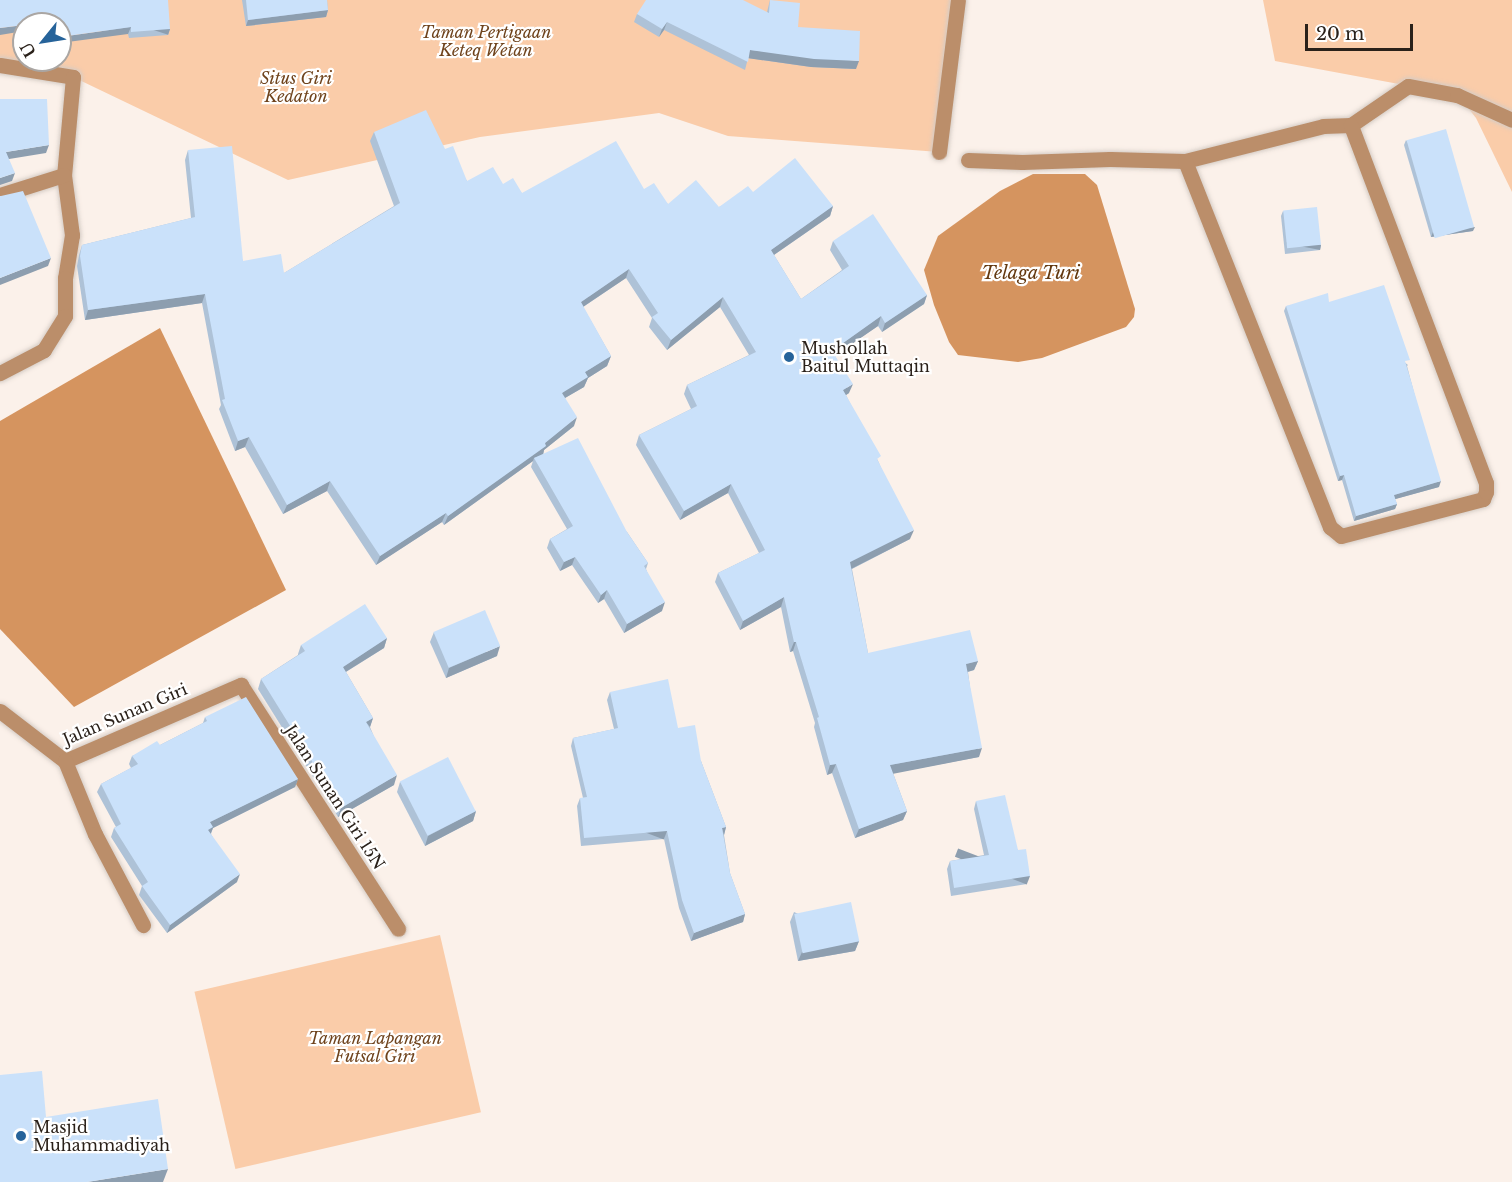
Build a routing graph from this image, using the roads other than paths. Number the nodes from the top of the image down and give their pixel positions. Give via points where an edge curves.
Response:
1 (958, 0) edge
2 (0, 65) edge
3 (1512, 120) edge
4 (1351, 126) junction
5 (939, 152) dead end
6 (968, 160) dead end
7 (1185, 161) junction
8 (64, 175) junction
9 (0, 195) edge
10 (0, 373) edge
11 (241, 685) joint
12 (0, 711) edge
13 (65, 761) junction
14 (143, 925) dead end
15 (398, 929) dead end

1 - 5 street
2 - 8 street via 73,77
3 - 4 street via 1458,95 1408,86
4 - 7 street via 1323,126
4 - 7 street via 1486,483 1486,492 1483,499 1341,536 1330,527
6 - 7 street
8 - 9 street
8 - 10 street via 72,235 65,278 65,316 44,350
11 - 13 street, Jalan Sunan Giri
11 - 15 street, Jalan Sunan Giri 15N
12 - 13 street, Jalan Sunan Giri
13 - 14 street via 95,834

